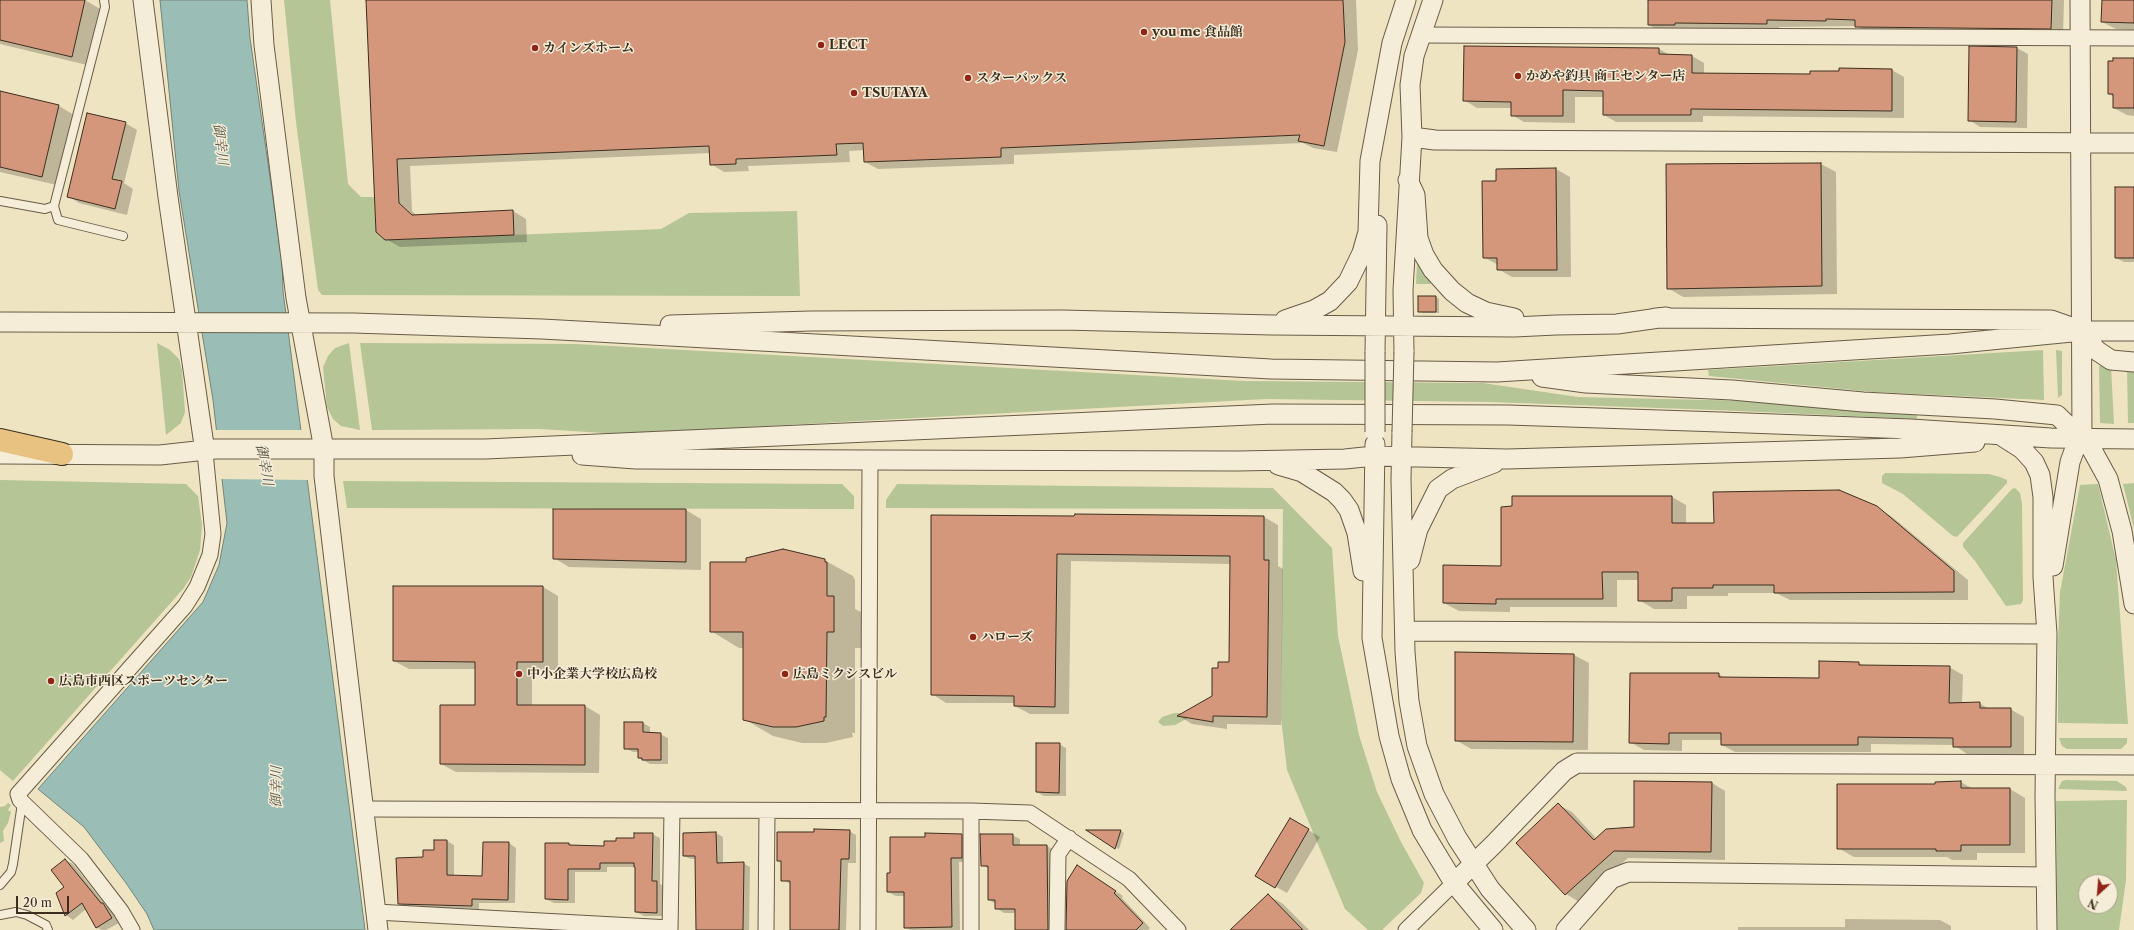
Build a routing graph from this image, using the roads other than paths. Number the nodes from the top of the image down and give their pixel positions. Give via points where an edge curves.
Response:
1 (104, 0) edge
2 (143, 0) edge
3 (261, 0) edge
4 (1406, 0) edge
5 (1433, 0) edge
6 (2080, 0) edge
7 (1421, 35) junction
8 (2080, 38) junction
9 (2134, 38) edge
10 (1378, 123) junction
11 (1412, 137) junction
12 (2079, 143) junction
13 (2134, 143) edge
14 (1408, 180) junction
15 (0, 201) edge
16 (54, 206) junction
17 (123, 236) dead end
18 (1666, 317) junction
19 (0, 322) edge
20 (191, 322) junction
21 (294, 323) junction
22 (1272, 325) junction
23 (1376, 326) junction
24 (1403, 326) junction
25 (542, 329) junction
26 (2082, 331) junction
27 (2134, 331) edge
28 (2134, 362) edge
29 (1497, 372) junction
30 (1999, 434) junction
31 (2082, 439) junction
32 (2134, 439) edge
33 (0, 440) edge
34 (315, 449) junction
35 (485, 449) junction
36 (210, 451) junction
37 (0, 454) edge
38 (62, 454) junction
39 (1374, 456) junction
40 (1401, 456) junction
41 (1507, 459) junction
42 (870, 460) junction
43 (1238, 461) junction
44 (1405, 588) junction
45 (2134, 604) edge
46 (2047, 630) junction
47 (1405, 631) junction
48 (1372, 638) junction
49 (2046, 764) junction
50 (2134, 765) edge
51 (22, 803) junction
52 (363, 809) junction
53 (672, 811) junction
54 (767, 811) junction
55 (869, 811) junction
56 (971, 811) junction
57 (1069, 838) junction
58 (1473, 864) junction
59 (2046, 877) junction
60 (1454, 882) junction
61 (0, 885) edge
62 (0, 915) edge
63 (377, 921) edge
64 (670, 929) edge
65 (48, 930) edge
66 (132, 930) edge
67 (766, 930) edge
68 (868, 930) edge
69 (971, 930) edge
70 (1057, 930) edge
71 (1178, 930) edge
72 (1406, 930) edge
73 (1493, 930) edge
74 (1526, 930) edge
75 (1566, 930) edge
76 (2047, 930) edge

1 - 16 lane via 105,7
2 - 20 street
3 - 21 street
4 - 10 street via 1392,43
5 - 7 street
6 - 8 street
7 - 8 street
7 - 11 street via 1411,78
8 - 9 street
8 - 12 street
10 - 22 street via 1370,161 1368,232 1353,273 1336,295 1322,306
10 - 23 street
11 - 12 street via 1443,140
11 - 14 street
12 - 13 street
12 - 26 street
14 - 18 street via 1415,195 1416,225 1424,255 1433,270 1452,291 1476,308 1495,315 1517,318
14 - 24 street
15 - 16 lane via 45,209
16 - 17 lane via 58,220
18 - 24 street via 1617,324 1514,327
18 - 26 street via 2050,320
19 - 20 street
20 - 21 street
20 - 36 street
21 - 25 street
21 - 34 street
22 - 23 street
22 - 25 street via 1062,320 810,320
23 - 24 street
23 - 39 street, bridge
24 - 40 street, bridge
25 - 29 street via 1271,369
26 - 27 street
26 - 28 street via 2090,344 2103,356 2111,360
26 - 29 street via 1950,344
26 - 31 street
29 - 31 street via 1586,383 1732,390 1863,402 2051,413 2062,418
30 - 31 street
30 - 35 street via 1508,415 1273,414
30 - 41 street via 1982,441 1900,448
30 - 46 street via 2029,456 2040,475 2043,497 2043,577
31 - 32 street
31 - 45 street via 2098,458 2108,479 2122,530
31 - 46 street via 2074,451 2066,480 2052,572
33 - 38 highway
34 - 35 street
34 - 36 street
34 - 52 street via 324,476
35 - 42 street via 636,459
36 - 38 street via 160,455
36 - 51 street via 213,534 210,555 197,587 185,606 29,780 18,794
37 - 38 street
39 - 40 street
39 - 43 street
39 - 48 street
40 - 41 street
40 - 44 street
41 - 44 street via 1471,470 1438,489 1418,529
42 - 43 street
42 - 55 street
43 - 48 street via 1275,464 1302,472 1342,500 1354,522 1360,545 1365,606
44 - 47 street
46 - 47 street
46 - 49 street
47 - 58 street via 1409,701 1417,746 1438,804
48 - 60 street via 1383,709 1401,779 1422,830
49 - 50 street
49 - 58 street via 1576,763
49 - 59 street
51 - 61 lane via 11,872
51 - 66 street via 81,859 121,911
52 - 53 street
52 - 63 street
53 - 54 street
53 - 64 street
54 - 55 street
54 - 67 street
55 - 56 street
55 - 68 street
56 - 57 street via 1030,813
56 - 69 street
57 - 70 street via 1058,854
57 - 71 street via 1129,879
58 - 60 street
58 - 74 street via 1490,889
59 - 75 street via 1629,872 1611,879
59 - 76 street
60 - 72 street
60 - 73 street
62 - 65 lane via 16,912 27,915 46,925
63 - 64 street

